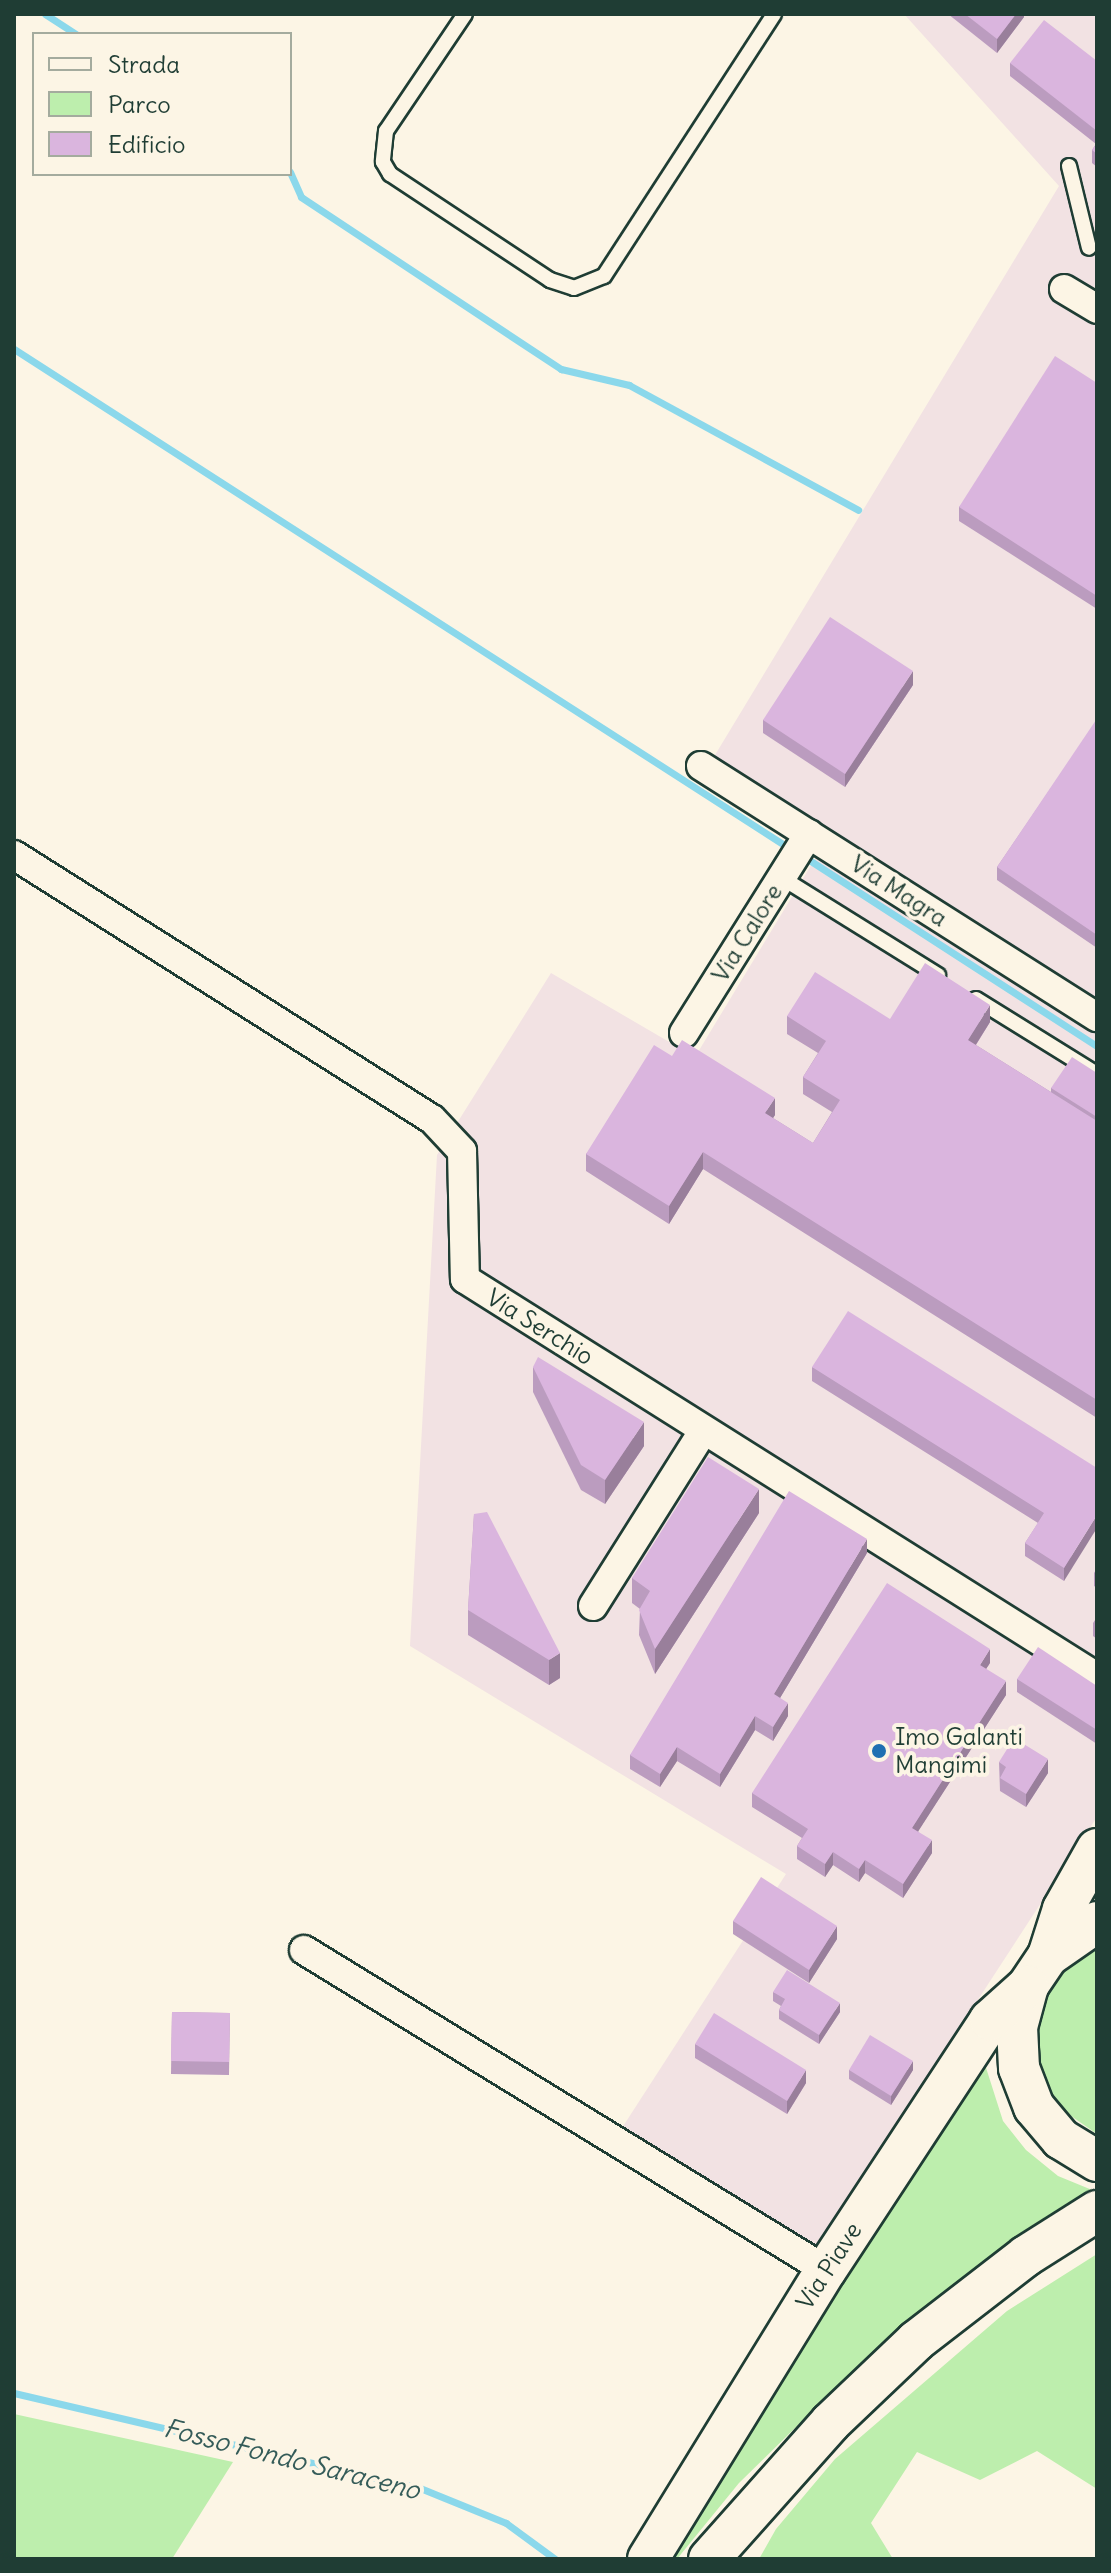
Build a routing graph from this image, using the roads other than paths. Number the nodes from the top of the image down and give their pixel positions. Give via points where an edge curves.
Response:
1 (465, 14) edge
2 (774, 14) edge
3 (1069, 166) dead end
4 (1089, 248) dead end
5 (1064, 289) dead end
6 (1097, 309) edge
7 (701, 766) dead end
8 (809, 834) junction
9 (14, 855) edge
10 (782, 878) junction
11 (1097, 1017) edge
12 (684, 1033) dead end
13 (1097, 1074) edge
14 (703, 1431) junction
15 (593, 1606) dead end
16 (1097, 1677) edge
17 (1095, 1856) edge
18 (1097, 1922) edge
19 (304, 1950) dead end
20 (1038, 1971) junction
21 (1097, 2161) edge
22 (1097, 2211) edge
23 (826, 2270) junction
24 (648, 2559) edge
25 (709, 2559) edge

1 - 2 lane via 386,131 383,162 390,174 536,271 574,288 604,276
3 - 4 lane
5 - 6 street
7 - 8 street, Via Magra
8 - 10 street, Via Calore
8 - 11 street, Via Magra
9 - 14 street, Via Serchio via 432,1119 462,1151 465,1279
10 - 12 street, Via Calore
10 - 13 lane
14 - 15 street
14 - 16 street, Via Serchio
17 - 20 main road via 1063,1909
18 - 20 main road, Via Piave via 1073,1934
19 - 23 street
20 - 21 main road via 1017,2027 1024,2081 1034,2107 1061,2139
20 - 23 main road, Via Piave via 990,2020
22 - 25 main road via 1026,2256 916,2341 830,2423
23 - 24 main road, Via Piave

